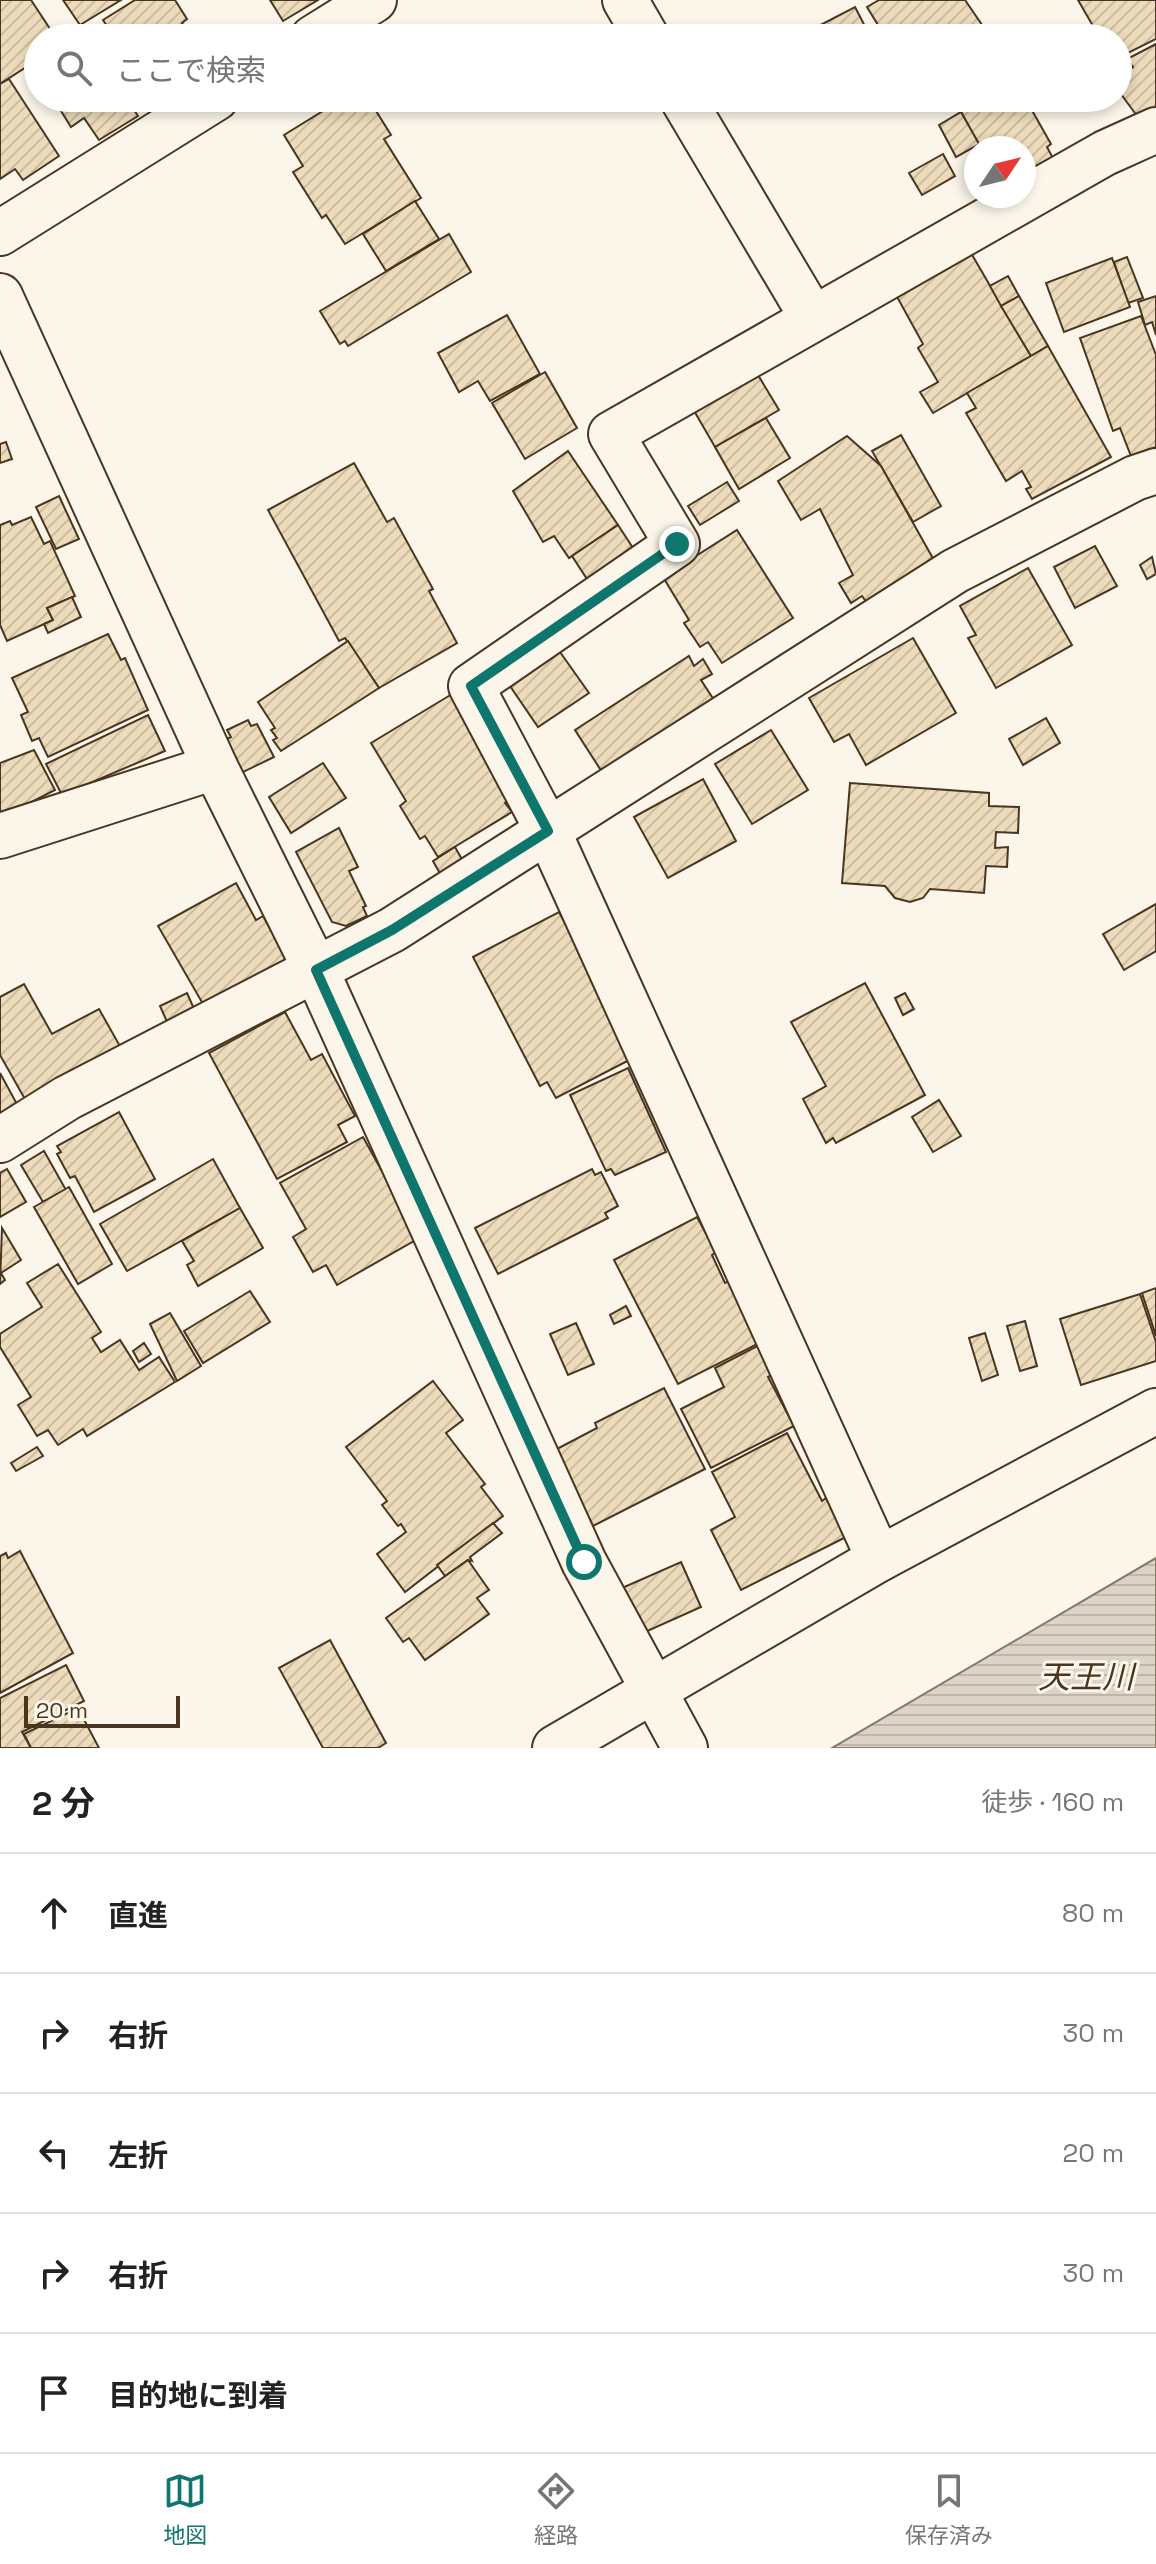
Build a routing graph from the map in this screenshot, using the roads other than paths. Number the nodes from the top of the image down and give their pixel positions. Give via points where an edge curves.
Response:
1 (374, 0) edge
2 (625, 0) edge
3 (335, 24) edge
4 (639, 24) edge
5 (194, 112) edge
6 (690, 112) edge
7 (1156, 130) edge
8 (0, 233) edge
9 (0, 296) edge
10 (812, 317) junction
11 (1156, 471) edge
12 (215, 767) junction
13 (548, 831) junction
14 (0, 836) edge
15 (316, 970) junction
16 (0, 1140) edge
17 (1156, 1411) edge
18 (879, 1559) junction
19 (654, 1690) junction
20 (681, 1741) edge
21 (555, 1748) edge

1 - 3 street
2 - 4 street
5 - 8 street
6 - 10 street
7 - 10 street via 1105,153
9 - 12 street
10 - 13 street via 611,434 677,544 471,686
11 - 13 street via 955,571
12 - 14 street
12 - 15 street
13 - 15 street via 392,930
13 - 18 street
15 - 16 street via 67,1098
15 - 19 street via 584,1562
17 - 18 street
18 - 19 street
19 - 20 street
19 - 21 street

